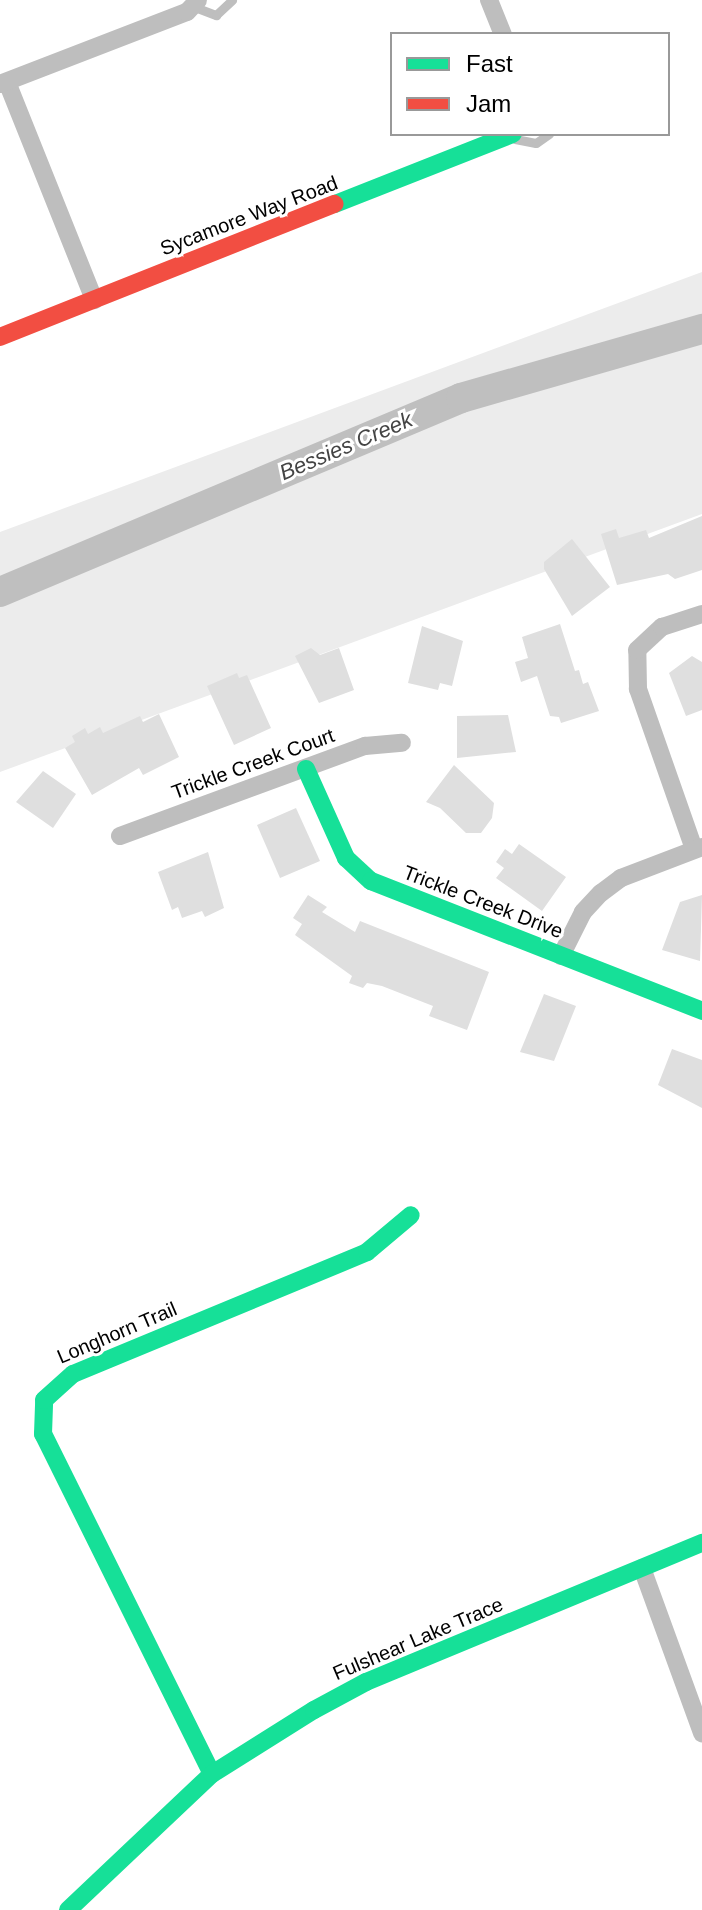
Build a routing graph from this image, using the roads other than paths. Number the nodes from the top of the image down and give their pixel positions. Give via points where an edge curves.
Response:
1 (232, 0) edge
2 (489, 0) edge
3 (195, 3) edge
4 (502, 32) edge
5 (3, 83) edge
6 (510, 136) edge
7 (546, 136) edge
8 (94, 300) junction
9 (0, 337) edge
10 (702, 614) edge
11 (402, 743) dead end
12 (306, 769) junction
13 (120, 836) dead end
14 (698, 848) edge
15 (561, 956) junction
16 (702, 1011) edge
17 (411, 1215) dead end
18 (702, 1543) edge
19 (642, 1568) junction
20 (702, 1733) edge
21 (212, 1774) junction
22 (68, 1910) edge

1 - 3 lane via 216,15
2 - 4 street
3 - 5 street
5 - 8 street
6 - 7 lane via 536,143
6 - 8 street, Sycamore Way Road
8 - 9 street, Sycamore Way Road
10 - 14 street via 662,627 637,650 638,689
11 - 12 street, Trickle Creek Court via 365,746
12 - 13 street, Trickle Creek Court
12 - 15 street, Trickle Creek Drive via 337,841 358,871 388,889
14 - 15 street via 621,878 601,893 583,912
15 - 16 street, Trickle Creek Drive
17 - 21 street, Longhorn Trail via 367,1252 73,1374 44,1400 43,1434
18 - 19 street, Fulshear Lake Trace
19 - 20 street
19 - 21 street, Fulshear Lake Trace via 366,1682
21 - 22 street, Fulshear Lake Trace

